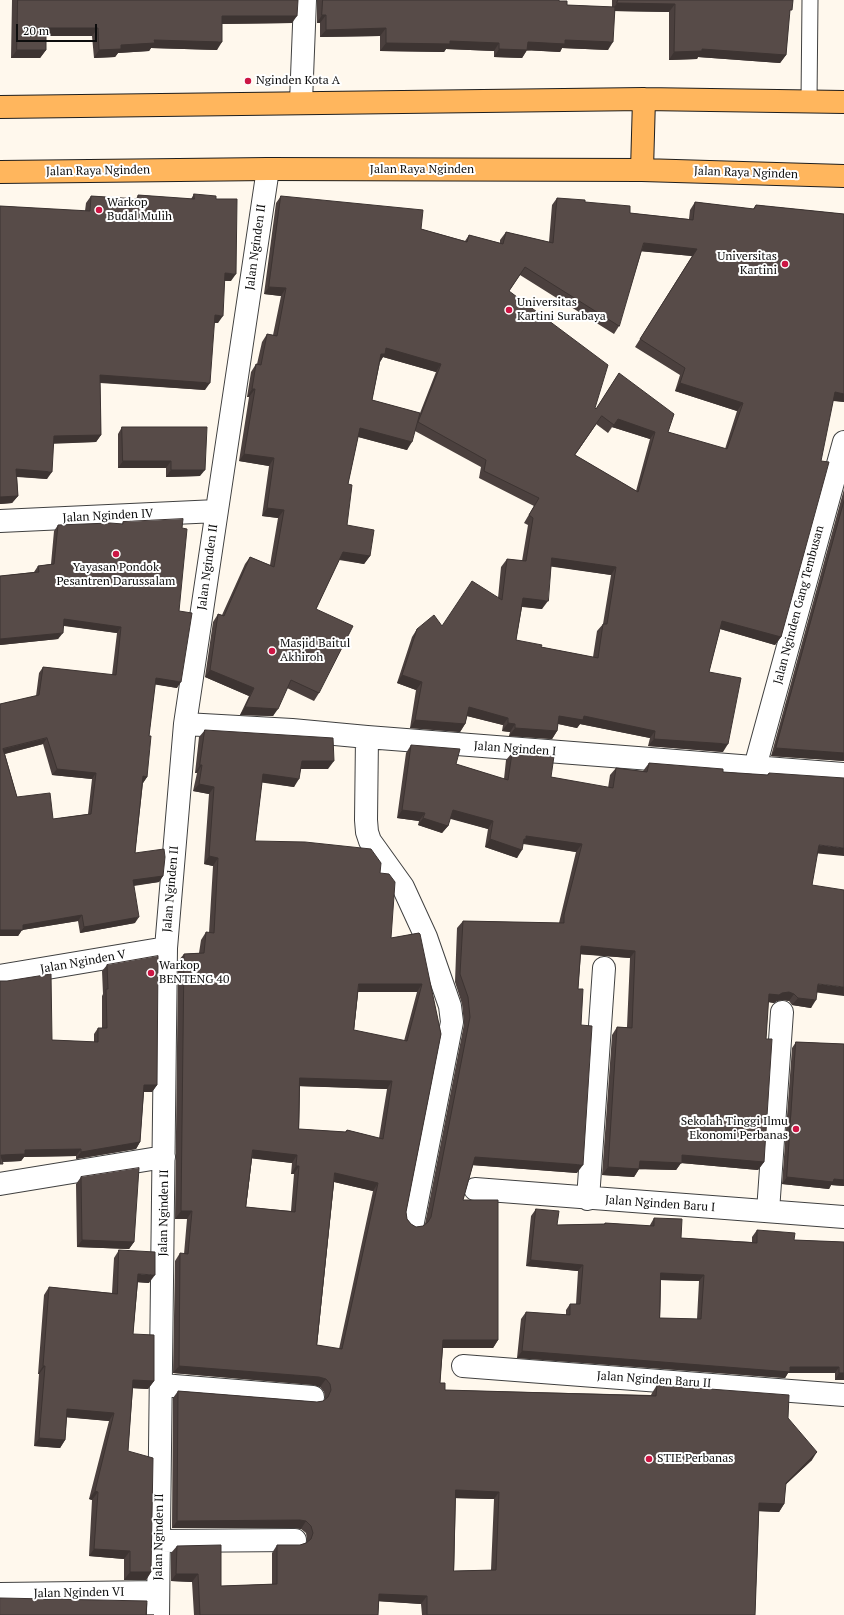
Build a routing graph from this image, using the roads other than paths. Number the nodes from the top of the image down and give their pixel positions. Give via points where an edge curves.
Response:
1 (305, 0) edge
2 (810, 0) edge
3 (644, 99) junction
4 (809, 101) junction
5 (301, 102) junction
6 (844, 102) edge
7 (0, 107) edge
8 (268, 169) junction
9 (642, 170) junction
10 (0, 172) edge
11 (844, 176) edge
12 (844, 442) edge
13 (217, 511) junction
14 (0, 521) edge
15 (185, 724) junction
16 (367, 738) junction
17 (755, 767) junction
18 (844, 774) edge
19 (166, 948) junction
20 (604, 968) dead end
21 (0, 976) edge
22 (782, 1012) dead end
23 (164, 1157) junction
24 (0, 1184) edge
25 (475, 1189) dead end
26 (588, 1199) junction
27 (768, 1211) junction
28 (844, 1218) edge
29 (413, 1222) dead end
30 (463, 1366) dead end
31 (162, 1385) junction
32 (844, 1395) edge
33 (313, 1397) dead end
34 (295, 1540) dead end
35 (160, 1541) junction
36 (158, 1592) junction
37 (0, 1594) edge
38 (158, 1615) edge

1 - 5 street
2 - 4 lane
3 - 4 main road
3 - 5 main road
3 - 9 main road
4 - 6 main road
5 - 7 main road
8 - 9 main road, Jalan Raya Nginden
8 - 10 main road, Jalan Raya Nginden
8 - 13 street, Jalan Nginden II
9 - 11 main road, Jalan Raya Nginden
12 - 17 street, Jalan Nginden Gang Tembusan
13 - 14 street, Jalan Nginden IV
13 - 15 street, Jalan Nginden II
15 - 16 street, Jalan Nginden I via 292,730
15 - 19 street, Jalan Nginden II
16 - 17 street, Jalan Nginden I
16 - 29 street via 367,832 370,841 403,887 426,937 450,1006 452,1022
17 - 18 street, Jalan Nginden I
19 - 21 street, Jalan Nginden V
19 - 23 street, Jalan Nginden II
20 - 26 street
22 - 27 street
23 - 24 street
23 - 31 street, Jalan Nginden II
25 - 26 street, Jalan Nginden Baru I
26 - 27 street, Jalan Nginden Baru I
27 - 28 street, Jalan Nginden Baru I
30 - 32 street, Jalan Nginden Baru II
31 - 33 street
31 - 35 street, Jalan Nginden II
34 - 35 street
35 - 36 street, Jalan Nginden II
36 - 37 street, Jalan Nginden VI
36 - 38 street, Jalan Nginden II

